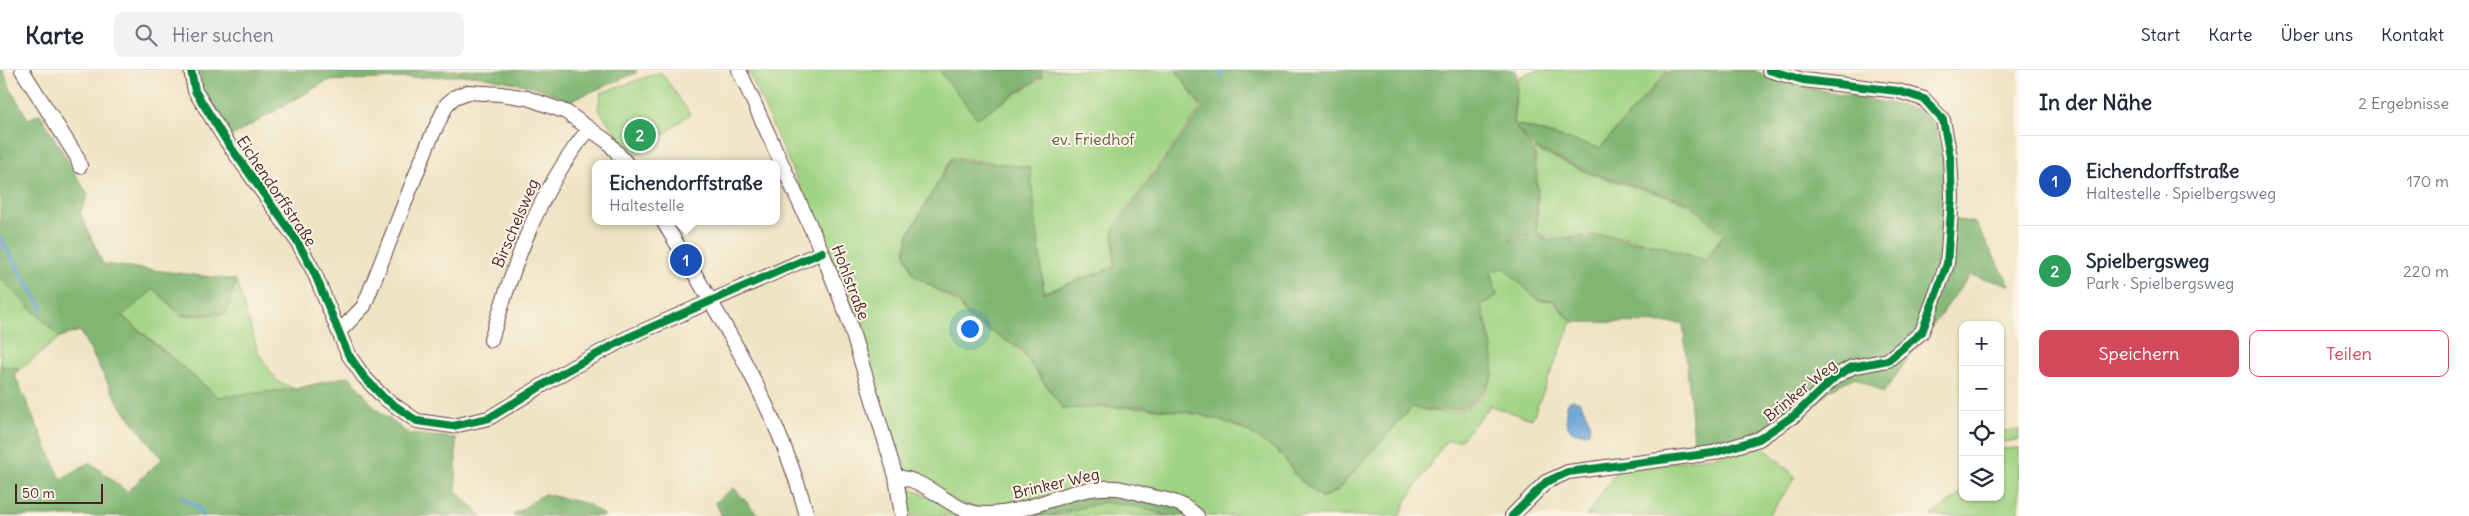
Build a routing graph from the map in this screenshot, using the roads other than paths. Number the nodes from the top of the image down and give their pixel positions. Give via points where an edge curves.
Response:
1 (22, 70) edge
2 (191, 70) edge
3 (739, 70) edge
4 (1769, 70) edge
5 (589, 129) junction
6 (624, 160) edge
7 (80, 166) dead end
8 (665, 225) edge
9 (822, 252) junction
10 (710, 300) junction
11 (339, 332) junction
12 (491, 340) dead end
13 (896, 477) junction
14 (807, 516) edge
15 (902, 516) edge
16 (1197, 516) edge
17 (1512, 516) edge

1 - 7 street
2 - 11 street, Eichendorffstraße via 196,92 205,107 306,256
3 - 9 street, Hohlstraße
4 - 17 street, Brinker Weg via 1803,80 1898,91 1924,100 1943,120 1950,157 1952,198 1947,264 1922,332 1888,360 1852,367 1835,377 1796,414 1759,439 1713,453 1568,472 1546,482
5 - 6 street via 608,142
5 - 11 street via 566,112 527,98 468,92 455,97 447,104 428,144 364,306
5 - 12 street, Birschelsweg via 560,166 544,197 507,288
8 - 10 street
9 - 10 street, Eichendorffstraße
9 - 13 street, Hohlstraße via 848,318
10 - 11 street, Eichendorffstraße via 627,338 489,418 453,426 417,421 384,398 348,354
10 - 14 street via 779,436
13 - 15 street, Hohlstraße
13 - 16 street, Brinker Weg via 924,485 953,505 984,514 1004,513 1080,492 1115,488 1183,504

